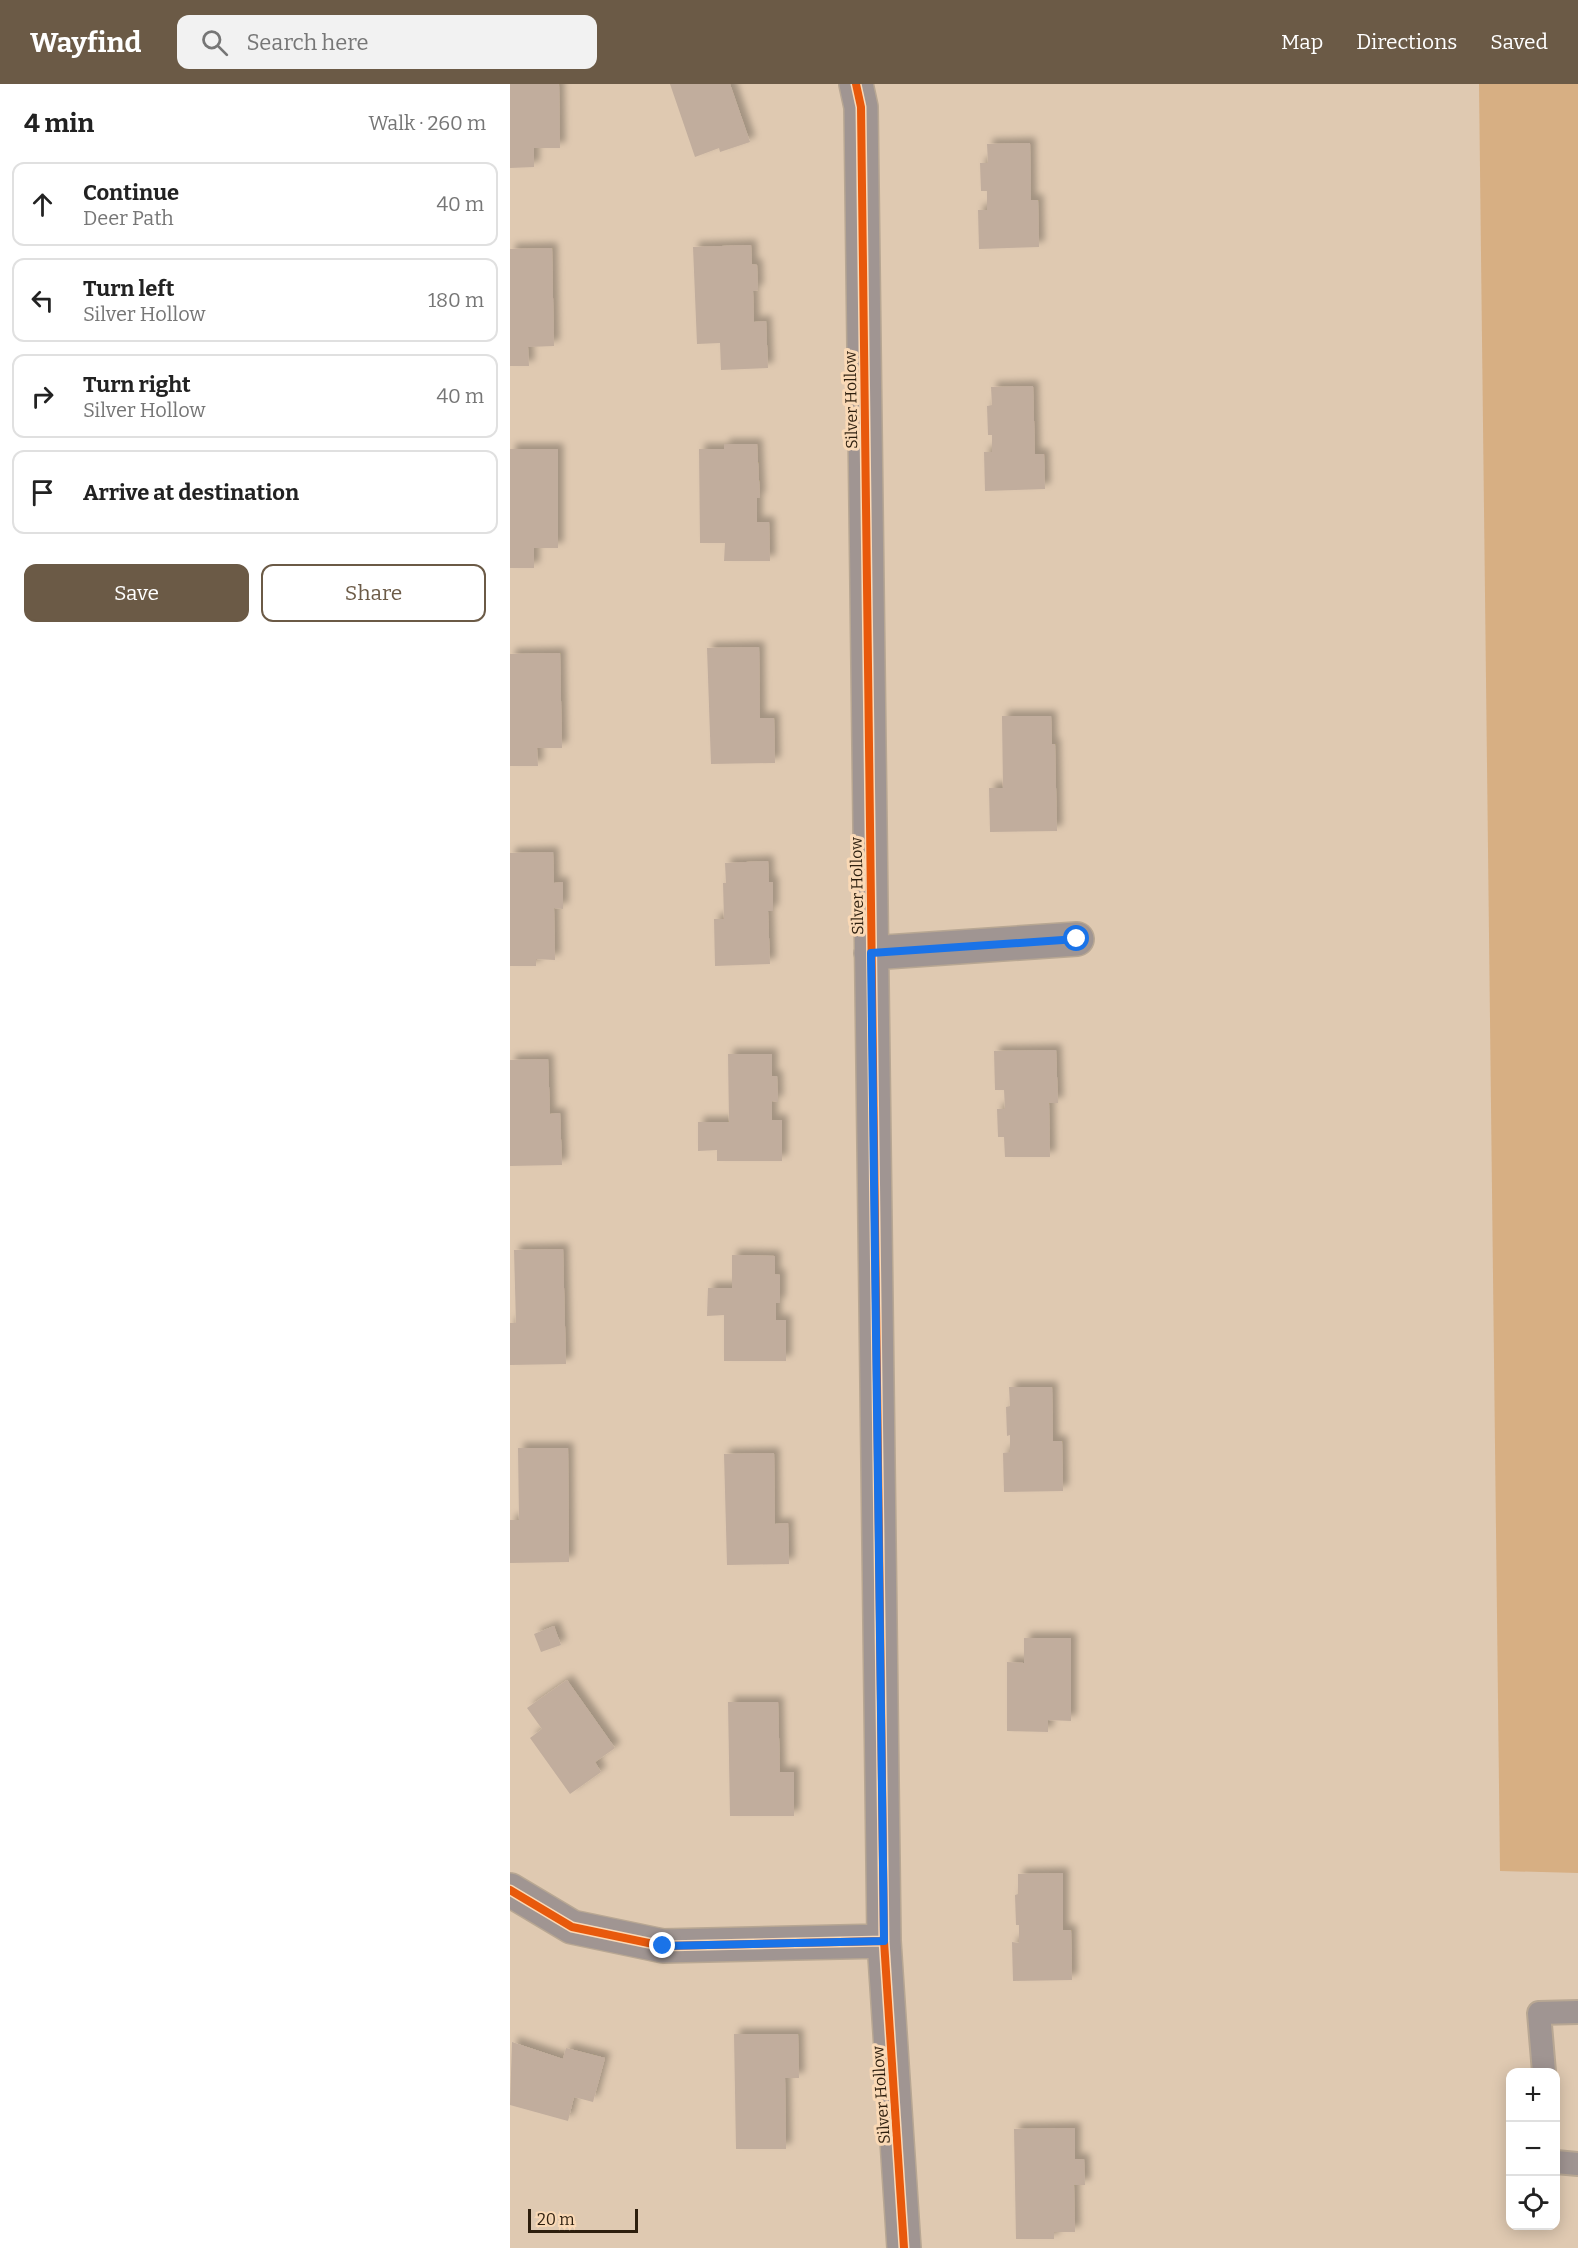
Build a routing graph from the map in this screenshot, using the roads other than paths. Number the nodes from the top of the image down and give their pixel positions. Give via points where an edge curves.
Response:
1 (856, 84) edge
2 (1077, 939) dead end
3 (871, 953) junction
4 (510, 1890) edge
5 (884, 1941) junction
6 (1578, 2012) edge
7 (1544, 2068) edge
8 (1560, 2162) edge
9 (1578, 2164) edge
10 (904, 2248) edge

1 - 3 street, Silver Hollow via 861,107
2 - 3 street
3 - 5 street, Silver Hollow
4 - 5 street via 572,1927 663,1946
5 - 10 street, Silver Hollow
6 - 7 lane via 1539,2013
8 - 9 lane

